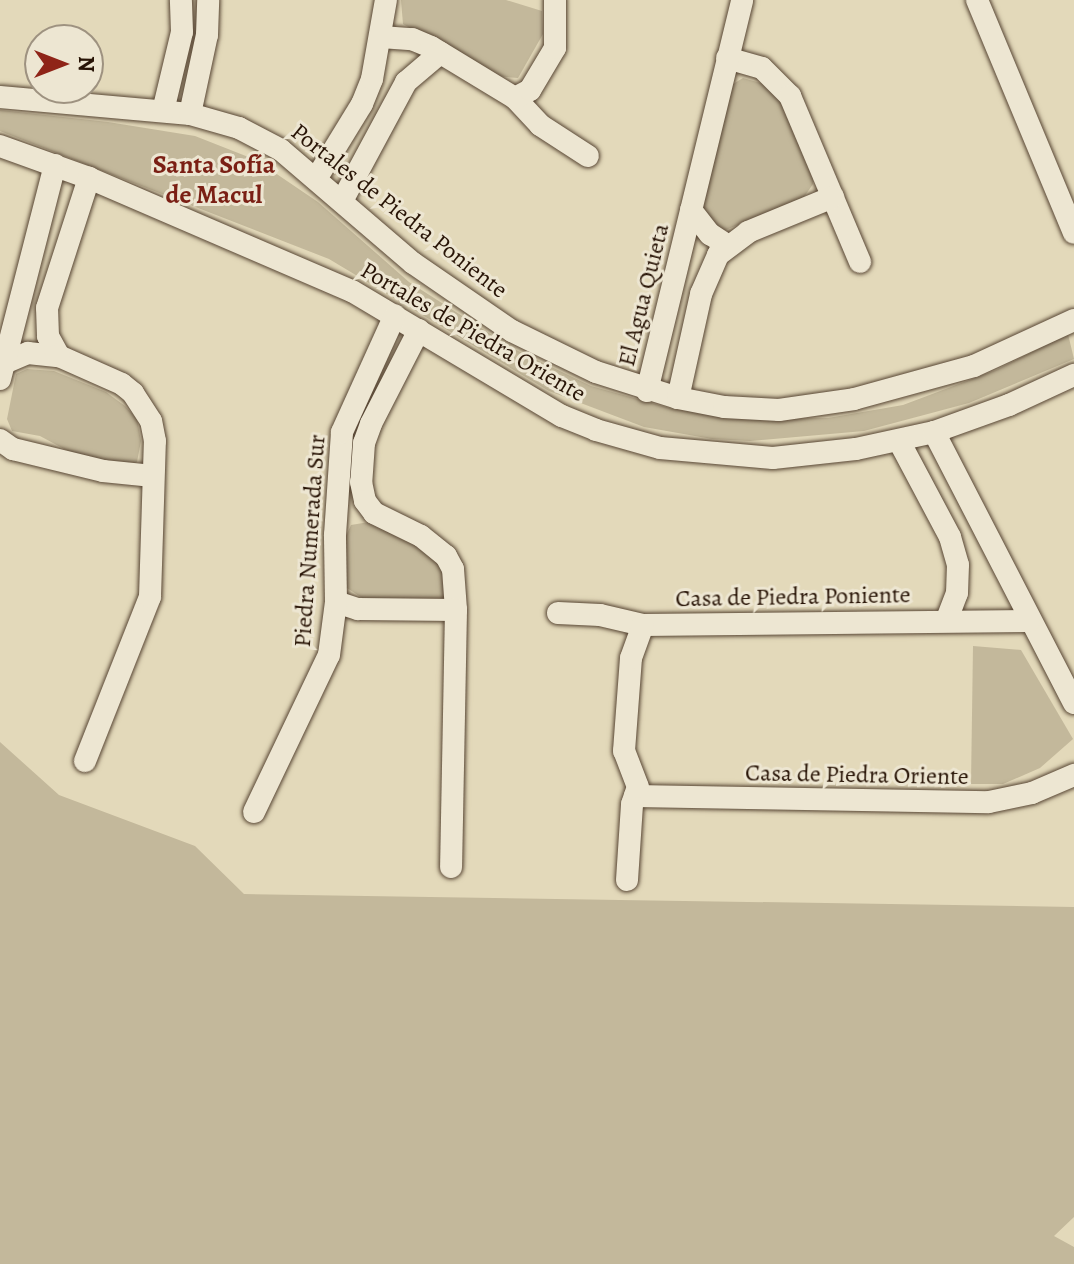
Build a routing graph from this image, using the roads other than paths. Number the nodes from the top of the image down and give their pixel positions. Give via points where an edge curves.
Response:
1 (181, 0) edge
2 (208, 0) edge
3 (386, 0) edge
4 (742, 0) edge
5 (977, 0) edge
6 (552, 1) edge
7 (381, 37) junction
8 (440, 53) junction
9 (727, 58) junction
10 (0, 97) edge
11 (515, 98) junction
12 (163, 111) junction
13 (190, 114) junction
14 (0, 146) edge
15 (588, 156) dead end
16 (55, 165) junction
17 (89, 178) junction
18 (316, 179) junction
19 (833, 197) junction
20 (342, 201) junction
21 (691, 210) junction
22 (1074, 233) edge
23 (727, 245) junction
24 (860, 262) dead end
25 (395, 315) junction
26 (1074, 320) edge
27 (419, 330) junction
28 (59, 356) junction
29 (2, 371) edge
30 (1074, 375) edge
31 (647, 391) junction
32 (678, 398) junction
33 (934, 432) junction
34 (0, 440) edge
35 (899, 441) junction
36 (153, 476) junction
37 (374, 513) junction
38 (335, 535) junction
39 (336, 602) junction
40 (456, 610) junction
41 (558, 613) dead end
42 (946, 621) junction
43 (1029, 621) junction
44 (643, 625) junction
45 (1074, 703) edge
46 (85, 761) dead end
47 (1074, 775) edge
48 (635, 796) junction
49 (254, 812) dead end
50 (451, 867) dead end
51 (627, 880) dead end

1 - 12 street via 182,32
2 - 13 street via 207,35
3 - 7 street
4 - 9 street, El Agua Quieta
5 - 22 street
6 - 11 street via 555,48 530,90
7 - 8 street via 412,39
7 - 18 street via 362,104
8 - 11 street
8 - 20 street via 406,82
9 - 19 street via 762,68 782,84
9 - 21 street, El Agua Quieta
10 - 12 street, Portales de Piedra Poniente
11 - 15 street via 540,125
12 - 13 street, Portales de Piedra Poniente
13 - 18 street, Portales de Piedra Poniente via 263,139
14 - 16 street, Portales de Piedra Oriente
16 - 17 street, Portales de Piedra Oriente
16 - 29 street
17 - 25 street, Portales de Piedra Oriente via 352,291
17 - 28 street via 47,308 48,336
18 - 20 street, Portales de Piedra Poniente
19 - 23 street
19 - 24 street
20 - 31 street, Portales de Piedra Poniente via 477,310 542,348
21 - 23 street, El Agua Quieta
21 - 31 street, El Agua Quieta
23 - 32 street via 706,278
25 - 27 street, Portales de Piedra Oriente
25 - 38 street, Piedra Numerada Sur via 342,432
26 - 32 street, Portales de Piedra Poniente via 974,366 854,399 764,410
27 - 35 street, Portales de Piedra Oriente via 562,416 660,448 773,458
27 - 37 street via 364,443 361,482
28 - 29 street via 28,353
28 - 36 street via 122,384 143,406 155,441
30 - 33 street, Portales de Piedra Oriente
31 - 32 street, Portales de Piedra Poniente
33 - 35 street, Portales de Piedra Oriente
33 - 43 street
34 - 36 street via 13,449 103,471
35 - 42 street via 950,537 958,565 957,593
36 - 46 street via 150,597
37 - 38 street via 350,517
37 - 40 street via 421,536 446,556
38 - 39 street, Piedra Numerada Sur
39 - 40 street via 358,609
39 - 49 street, Piedra Numerada Sur via 321,677
40 - 50 street
41 - 44 street, Casa de Piedra Poniente
42 - 43 street, Casa de Piedra Poniente
42 - 44 street, Casa de Piedra Poniente
43 - 45 street
44 - 48 street via 631,658 624,751 638,787
47 - 48 street, Casa de Piedra Oriente via 1032,793 989,802
48 - 51 street

